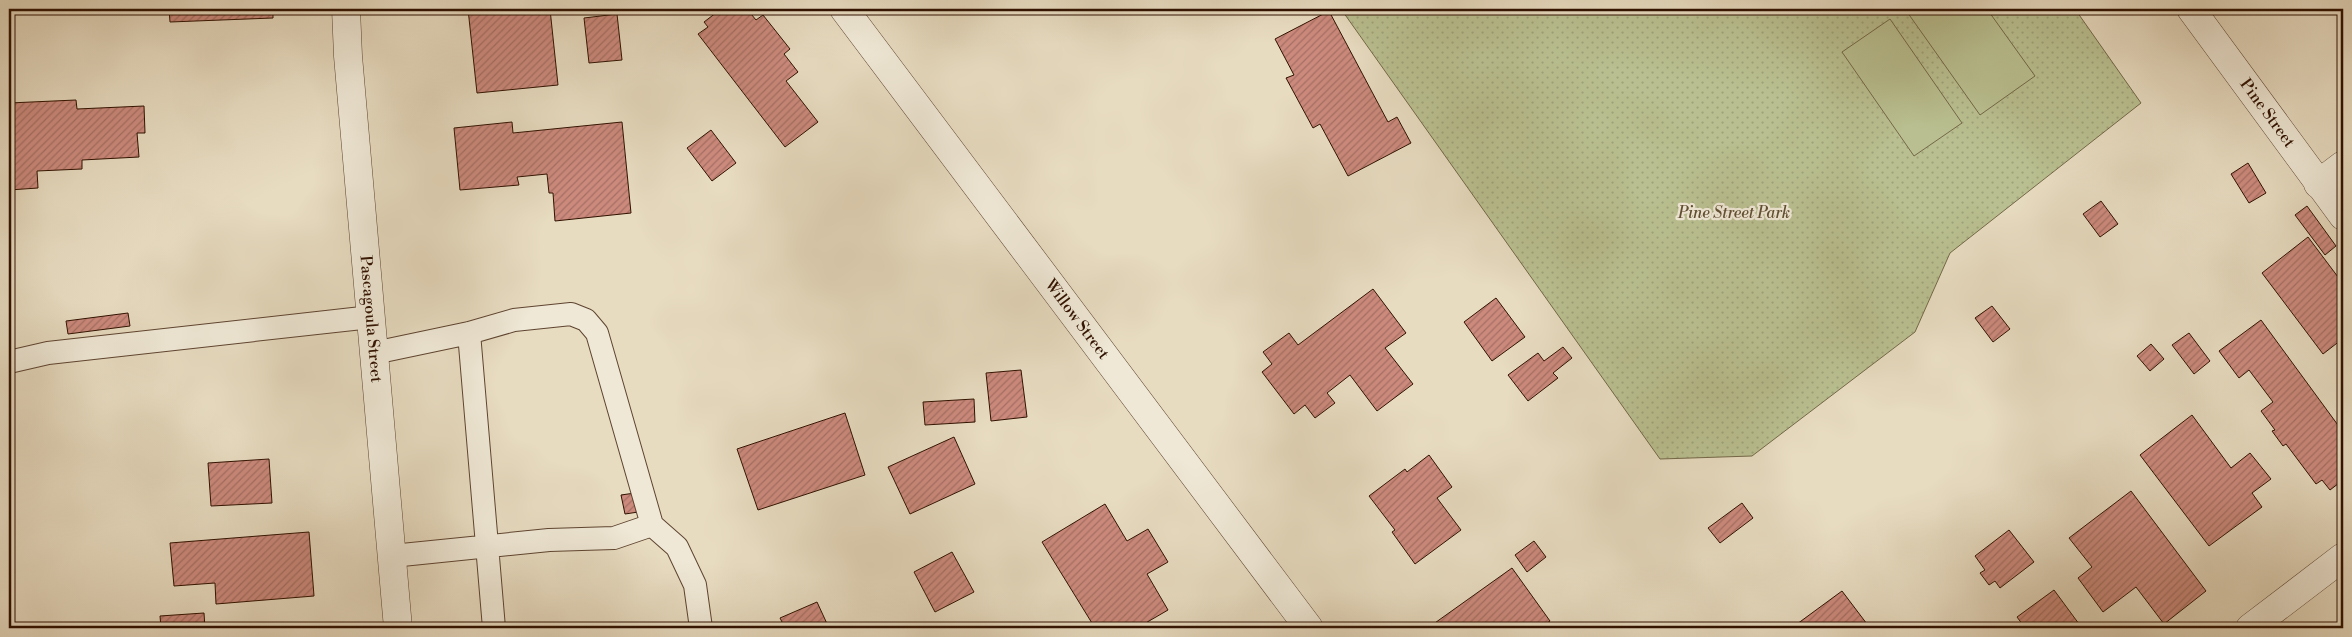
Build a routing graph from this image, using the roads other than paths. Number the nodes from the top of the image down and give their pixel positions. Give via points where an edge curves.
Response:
1 (346, 9) edge
2 (844, 9) edge
3 (2191, 9) edge
4 (2343, 165) edge
5 (2318, 184) junction
6 (2343, 216) edge
7 (371, 317) junction
8 (469, 332) junction
9 (374, 353) junction
10 (9, 362) edge
11 (652, 525) junction
12 (487, 546) junction
13 (392, 556) junction
14 (2343, 557) edge
15 (398, 628) edge
16 (494, 628) edge
17 (701, 628) edge
18 (1309, 628) edge
19 (2250, 628) edge

1 - 7 street, Pascagoula Street
2 - 18 street, Willow Street
3 - 5 street, Pine Street
4 - 5 street
5 - 6 street, Pine Street
7 - 9 street, Pascagoula Street
7 - 10 lane via 48,353
8 - 9 lane
8 - 11 lane via 514,320 571,314 586,320 597,333
8 - 12 lane
9 - 13 street, Pascagoula Street
11 - 12 lane via 614,538
11 - 17 lane via 677,547 695,585
12 - 13 lane
12 - 16 lane
13 - 15 street, Pascagoula Street
14 - 19 street

